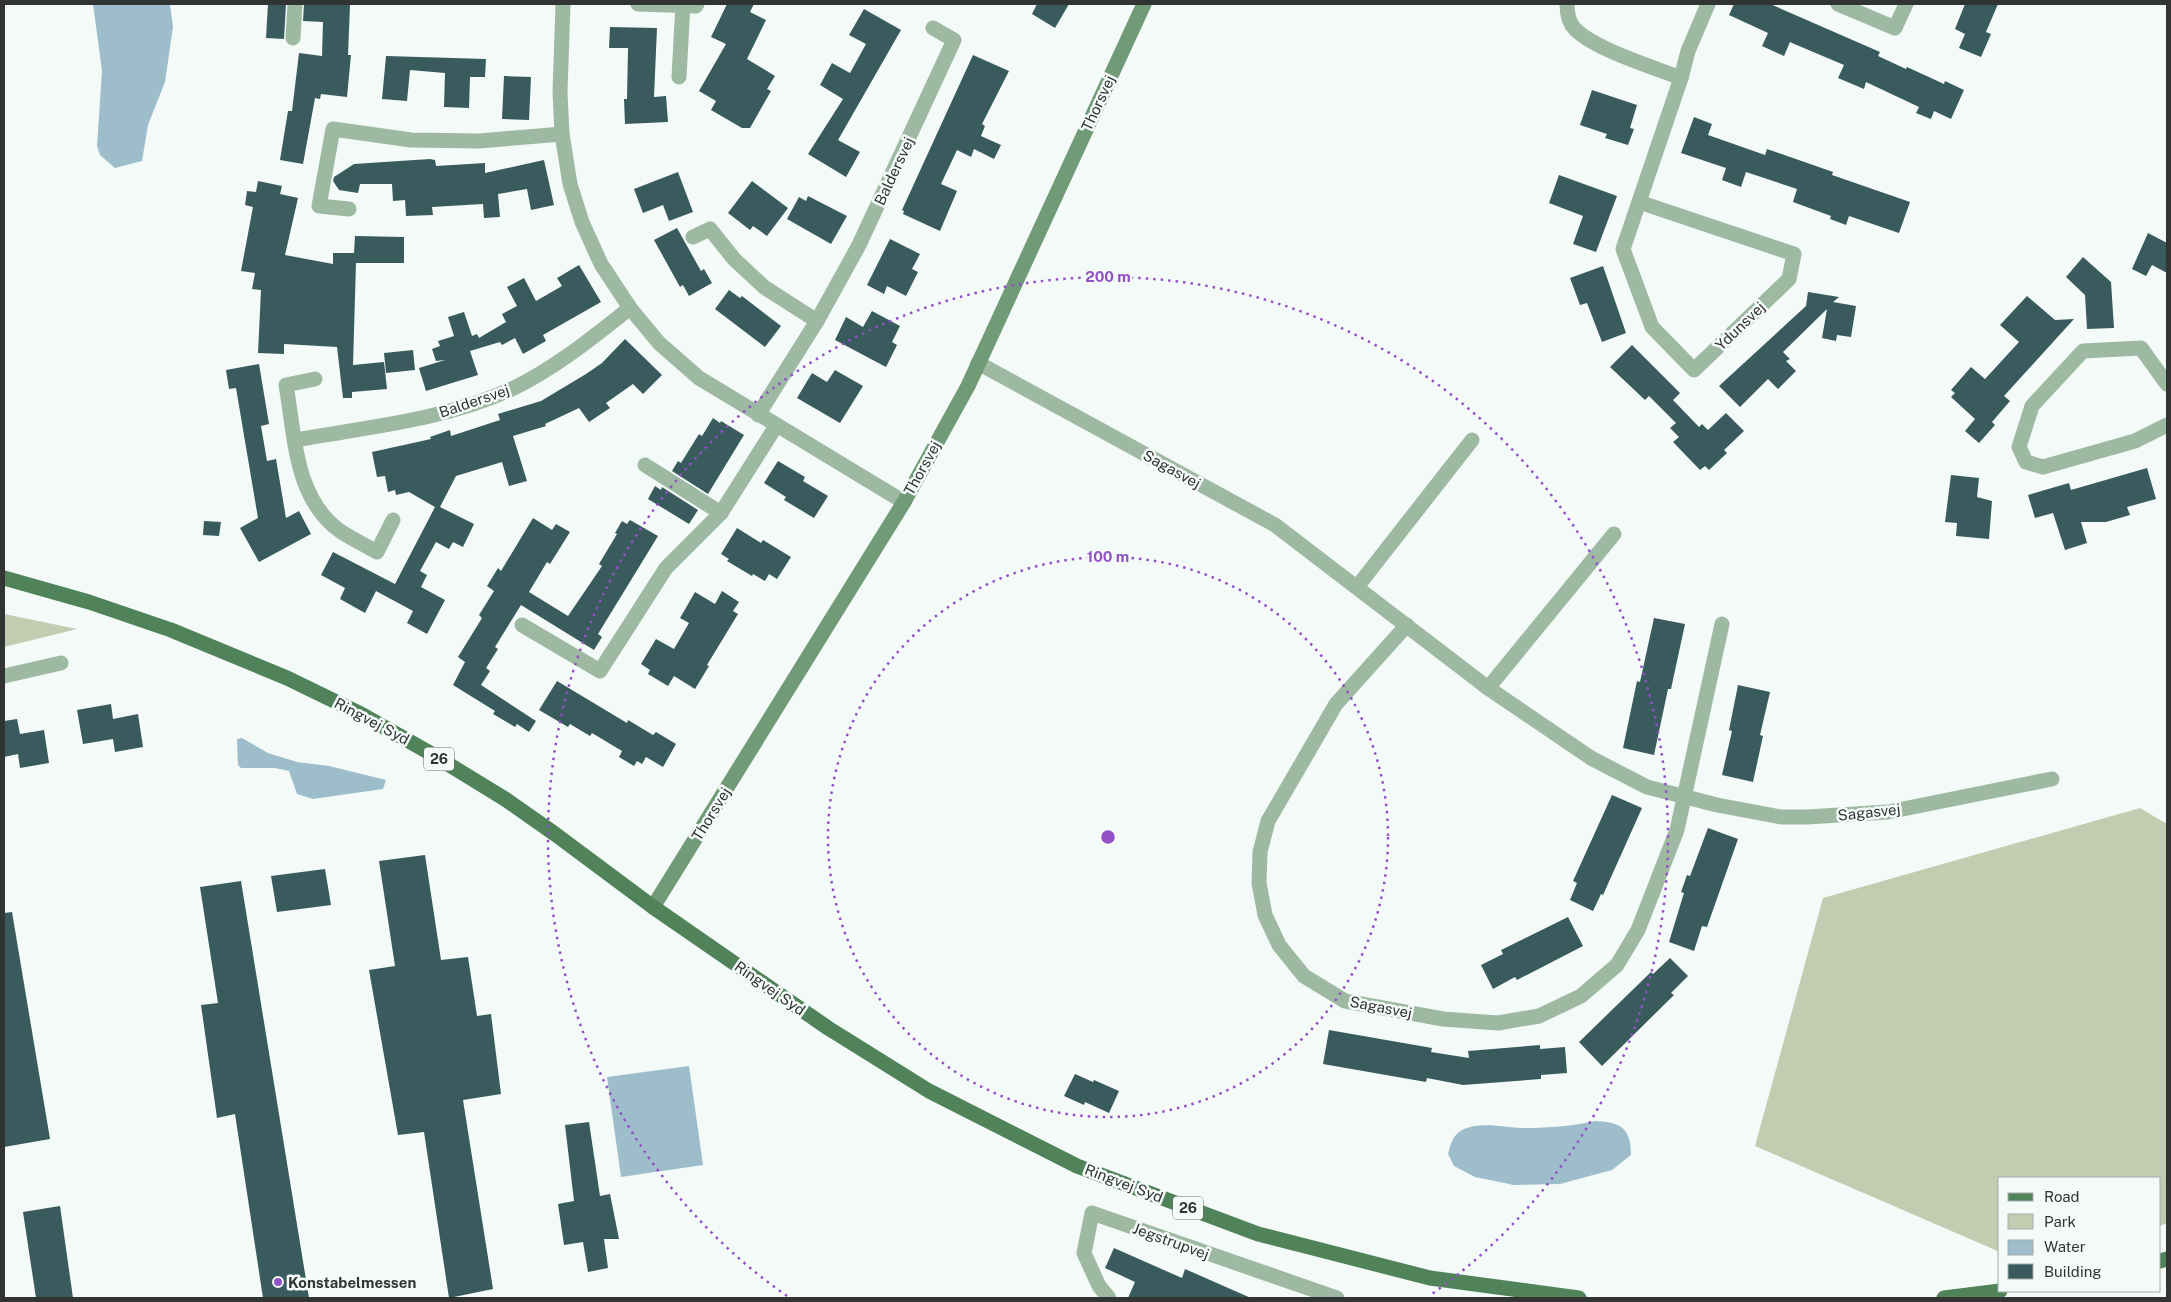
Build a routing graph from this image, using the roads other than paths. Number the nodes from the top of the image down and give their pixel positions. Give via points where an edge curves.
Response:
1 (295, 4) edge
2 (563, 4) edge
3 (638, 4) edge
4 (1144, 4) edge
5 (1567, 4) edge
6 (1708, 4) edge
7 (1838, 4) edge
8 (1906, 4) edge
9 (688, 5) edge
10 (933, 28) dead end
11 (293, 38) dead end
12 (680, 78) dead end
13 (1681, 78) junction
14 (562, 134) junction
15 (1639, 202) junction
16 (349, 209) dead end
17 (693, 237) dead end
18 (630, 308) junction
19 (817, 321) junction
20 (978, 363) junction
21 (316, 379) dead end
22 (2167, 384) edge
23 (758, 415) junction
24 (2167, 425) edge
25 (776, 426) junction
26 (296, 440) junction
27 (1472, 440) dead end
28 (645, 465) dead end
29 (904, 502) junction
30 (722, 513) junction
31 (393, 520) dead end
32 (1614, 534) dead end
33 (4, 578) edge
34 (1357, 587) junction
35 (1722, 624) dead end
36 (522, 625) dead end
37 (1407, 625) junction
38 (61, 662) dead end
39 (4, 676) edge
40 (1488, 688) junction
41 (2052, 779) dead end
42 (1685, 797) junction
43 (653, 907) junction
44 (1998, 1291) edge
45 (1109, 1298) edge
46 (1337, 1298) edge
47 (1579, 1298) edge
48 (1944, 1298) edge

1 - 11 street
2 - 14 street
3 - 9 street
4 - 20 street, Thorsvej
5 - 13 street via 1574,28 1590,42
6 - 13 street, Ydunsvej via 1688,51
7 - 8 street via 1895,28
9 - 12 street
10 - 19 street, Baldersvej via 954,40 859,245
13 - 15 street, Ydunsvej
14 - 16 street via 450,141 411,140 332,129 319,206
14 - 18 street via 570,184 582,222 601,264
15 - 15 street, Ydunsvej via 1622,249 1652,327 1694,370 1789,278 1794,254
17 - 19 street via 710,229 734,259 764,287
18 - 23 street via 660,343 699,378
18 - 26 street, Baldersvej via 561,361 514,388 472,405
19 - 23 street, Baldersvej
20 - 29 street, Thorsvej
20 - 34 street, Sagasvej via 1274,525
21 - 26 street via 286,385
22 - 24 street via 2141,348 2083,351 2032,406 2019,448 2026,462 2043,467 2136,441
23 - 25 street
25 - 29 street
25 - 30 street
26 - 31 street via 307,491 339,530 377,552
27 - 34 street
28 - 30 street
29 - 43 street, Thorsvej
30 - 36 street via 666,568 600,671
32 - 40 street
33 - 43 main road, Ringvej Syd / 26 via 171,630 287,678 361,714 504,799
34 - 37 street, Sagasvej
35 - 42 street, Sagasvej
37 - 40 street, Sagasvej
37 - 42 street, Sagasvej via 1336,704 1268,821 1260,852 1259,883 1265,915 1278,945 1304,976 1345,1001 1443,1019 1498,1023 1539,1016 1581,996 1617,964 1638,930 1677,830
38 - 39 street
40 - 42 street, Sagasvej via 1591,758 1647,787
41 - 42 street, Sagasvej via 1888,812 1807,817 1781,817
43 - 47 main road, Ringvej Syd / 26 via 828,1028 921,1086 1077,1166 1258,1234 1430,1278
44 - 48 main road
45 - 46 street, Jegstrupvej via 1099,1286 1084,1253 1092,1213

